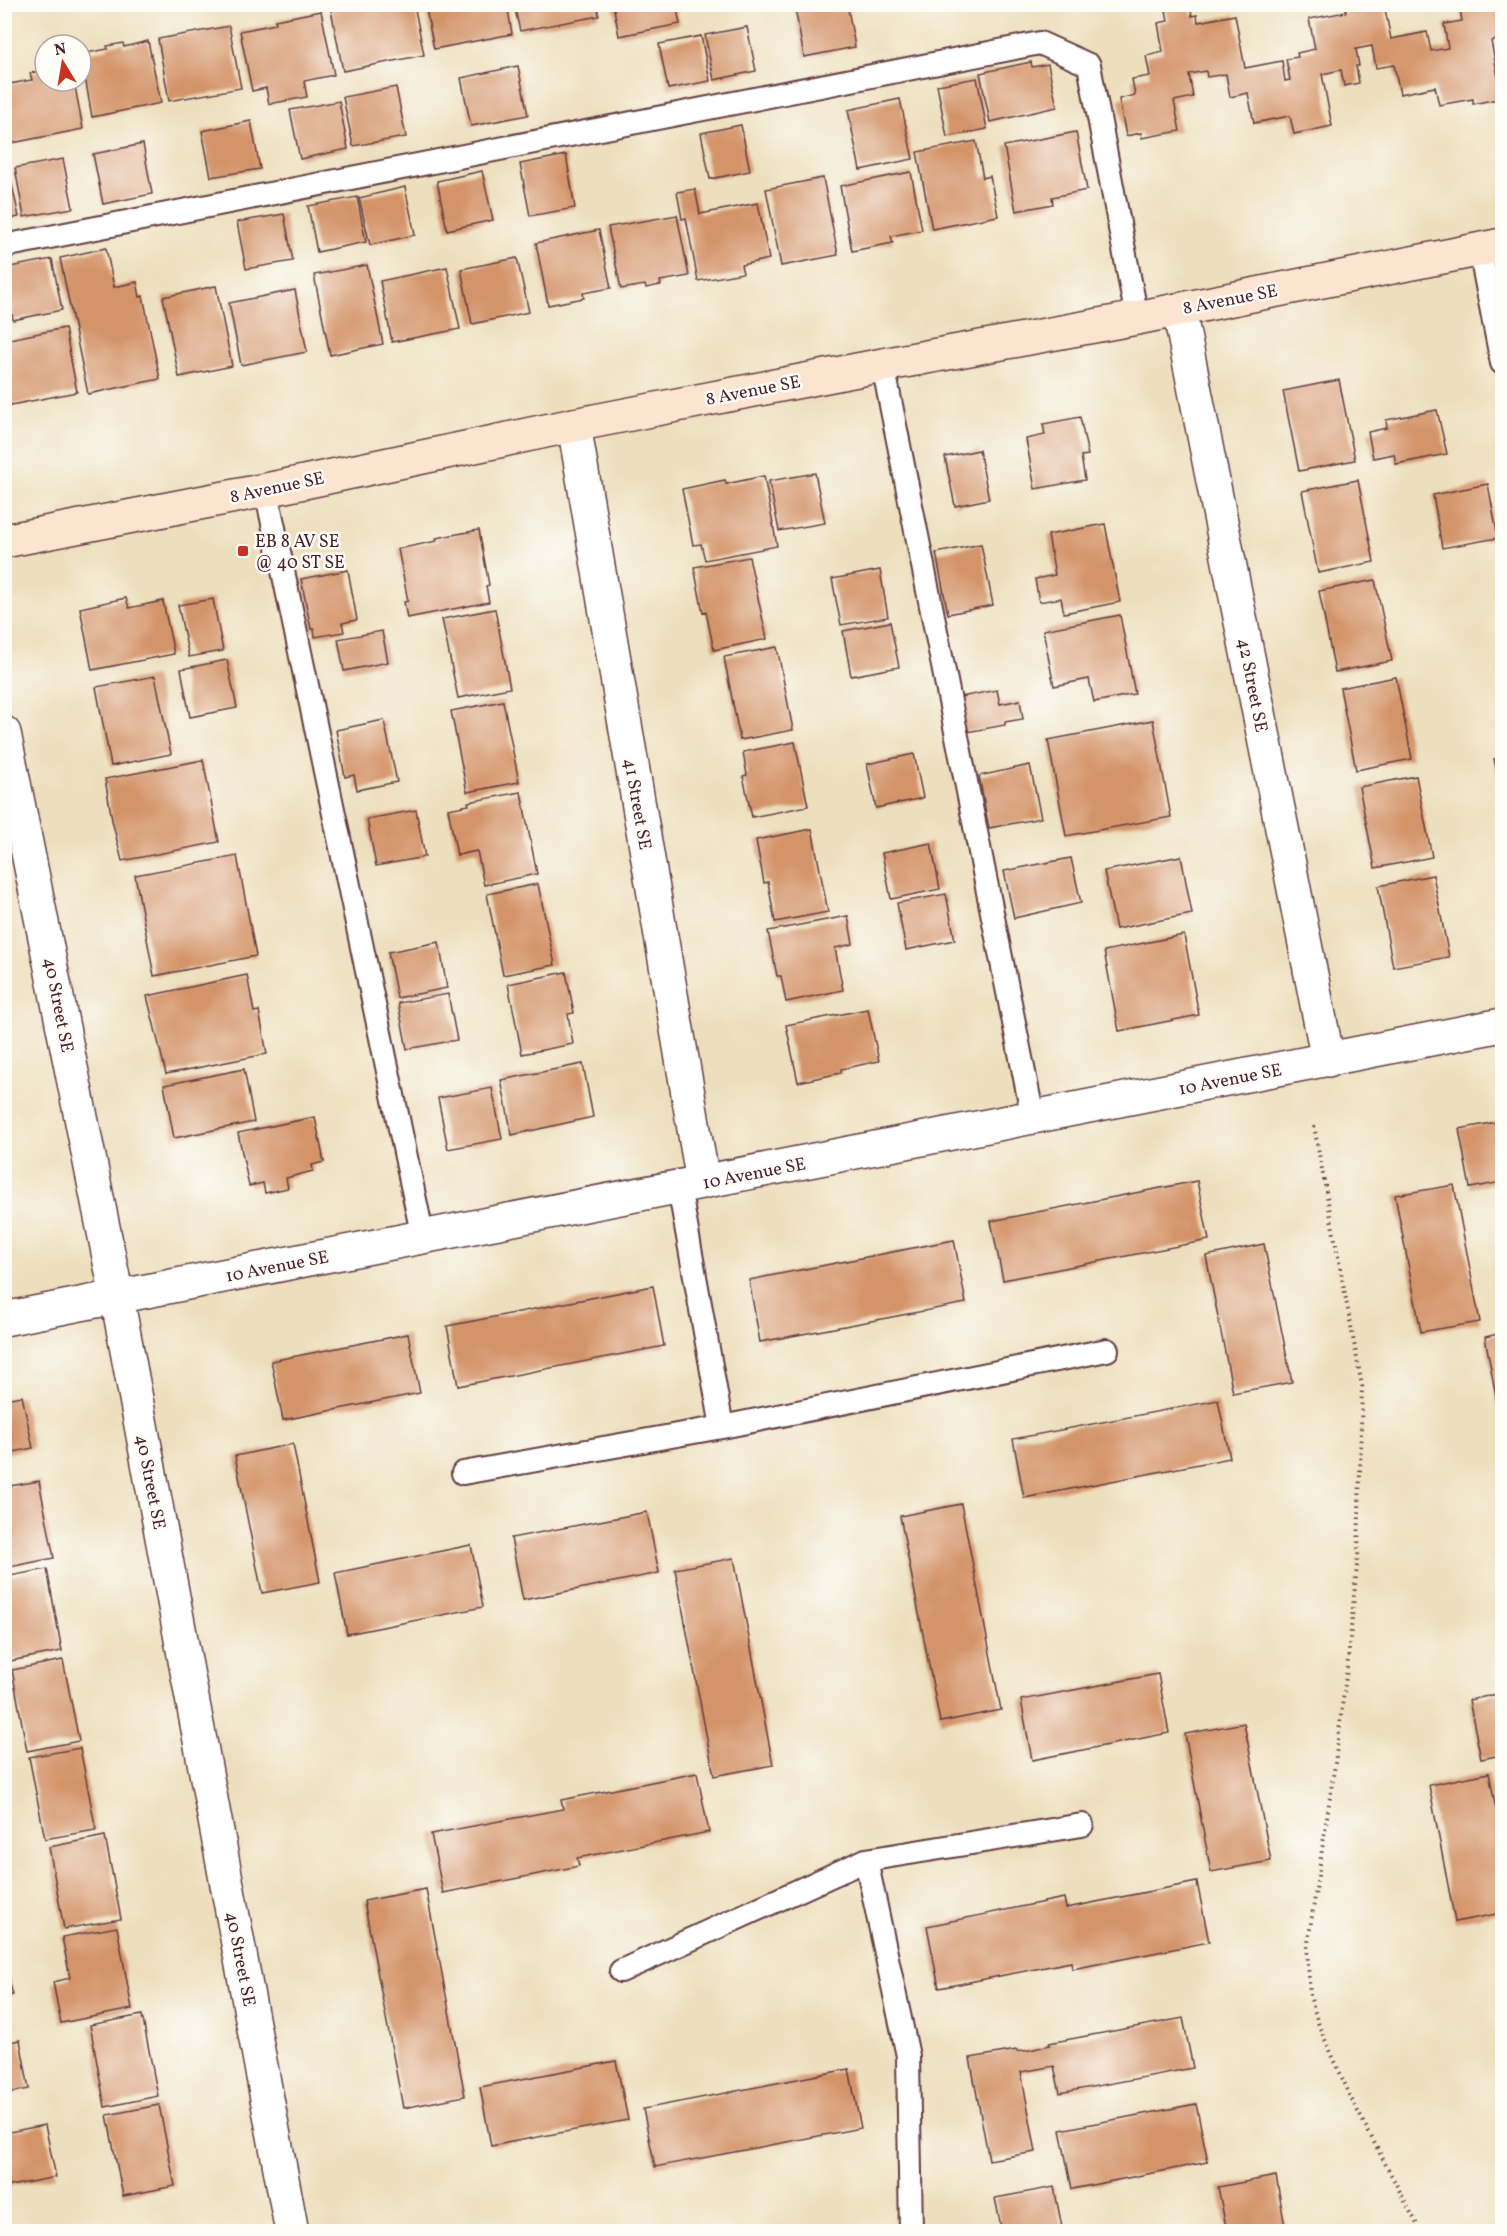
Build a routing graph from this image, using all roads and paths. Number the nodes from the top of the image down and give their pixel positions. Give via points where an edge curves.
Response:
1 (4, 246) edge
2 (1491, 248) edge
3 (1179, 310) junction
4 (1137, 318) junction
5 (1503, 363) edge
6 (883, 364) junction
7 (574, 425) junction
8 (266, 490) junction
9 (4, 541) edge
10 (4, 733) edge
11 (1503, 1025) edge
12 (1328, 1060) junction
13 (1033, 1118) junction
14 (1314, 1126) dead end
15 (691, 1185) junction
16 (423, 1238) junction
17 (117, 1297) junction
18 (4, 1320) edge
19 (1107, 1350) dead end
20 (722, 1427) junction
21 (463, 1473) dead end
22 (1082, 1826) dead end
23 (866, 1860) junction
24 (621, 1971) dead end
25 (292, 2232) edge
26 (911, 2232) edge
27 (1421, 2232) edge

1 - 4 lane via 1040,43 1089,66
2 - 3 street, 8 Avenue SE
2 - 5 lane
3 - 4 street, 8 Avenue SE
3 - 12 street, 42 Street SE
4 - 6 street, 8 Avenue SE
6 - 7 street, 8 Avenue SE
6 - 13 lane
7 - 8 street, 8 Avenue SE
7 - 15 street, 41 Street SE
8 - 9 street, 8 Avenue SE
8 - 16 lane
10 - 17 street, 40 Street SE
11 - 12 street, 10 Avenue SE
12 - 13 street, 10 Avenue SE
13 - 15 street, 10 Avenue SE
14 - 27 path via 1362,1386 1358,1555 1334,1771 1307,1949 1310,1996 1349,2093
15 - 16 street, 10 Avenue SE
15 - 20 lane
16 - 17 street, 10 Avenue SE
17 - 18 street, 10 Avenue SE
17 - 25 street, 40 Street SE
19 - 20 lane
20 - 21 lane
22 - 23 lane
23 - 24 lane
23 - 26 lane via 908,2056

